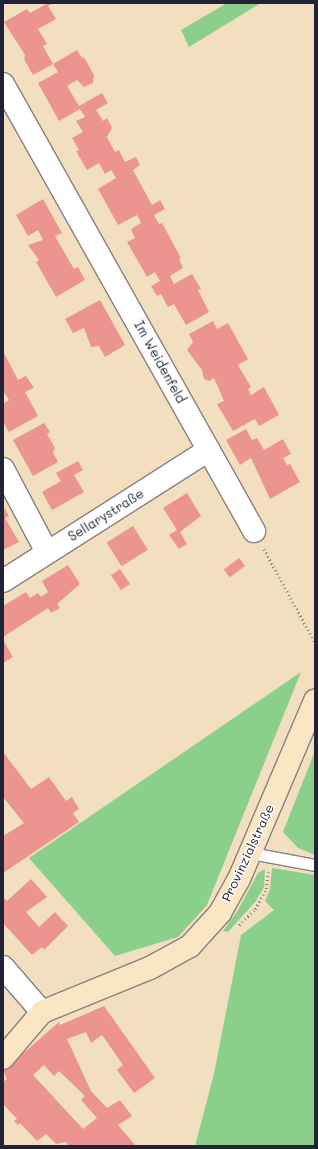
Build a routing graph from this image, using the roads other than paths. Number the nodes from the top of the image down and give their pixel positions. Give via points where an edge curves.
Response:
1 (3, 84) edge
2 (209, 450) junction
3 (3, 469) edge
4 (254, 531) road end
5 (48, 552) junction
6 (3, 581) edge
7 (315, 701) edge
8 (251, 854) junction
9 (315, 865) edge
10 (3, 967) edge
11 (42, 1012) junction
12 (3, 1058) edge

1 - 2 street, Im Weidenfeld
2 - 4 street, Im Weidenfeld
2 - 5 street, Sellarystraße
3 - 5 street
5 - 6 street, Sellarystraße
7 - 8 main road, Provinzialstraße
8 - 9 lane
8 - 11 main road, Provinzialstraße via 220,913 190,946 150,968
10 - 11 street
11 - 12 main road, Provinzialstraße

